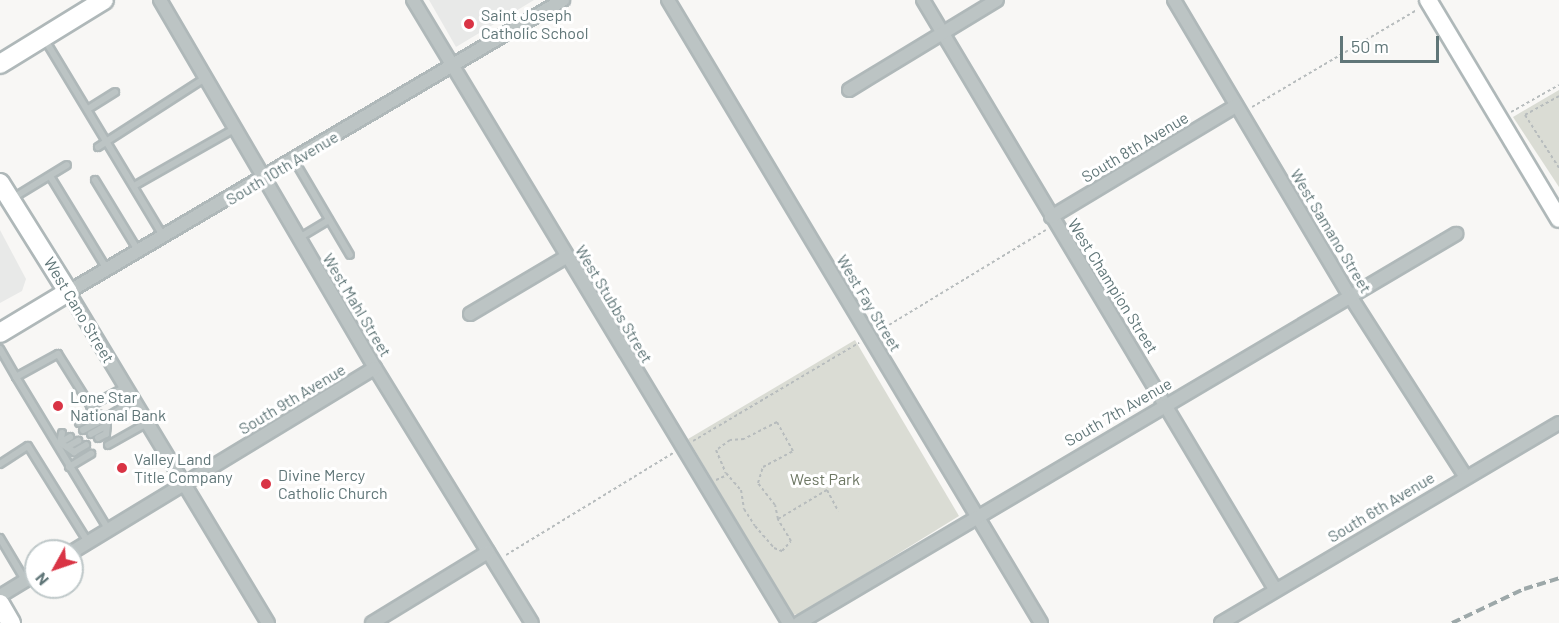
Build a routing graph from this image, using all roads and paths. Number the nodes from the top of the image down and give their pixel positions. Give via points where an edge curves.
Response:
1 (104, 0) edge
2 (160, 0) edge
3 (413, 0) edge
4 (563, 0) edge
5 (668, 0) edge
6 (923, 0) edge
7 (997, 0) edge
8 (1174, 0) edge
9 (1422, 5) edge
10 (942, 32) junction
11 (43, 37) junction
12 (0, 64) edge
13 (453, 68) junction
14 (205, 78) junction
15 (1559, 85) edge
16 (849, 90) dead end
17 (115, 92) dead end
18 (1559, 96) edge
19 (1236, 106) junction
20 (1253, 106) dead end
21 (88, 109) junction
22 (1509, 113) dead end
23 (234, 129) junction
24 (107, 141) junction
25 (98, 147) dead end
26 (294, 160) junction
27 (67, 165) dead end
28 (1559, 168) edge
29 (50, 176) junction
30 (263, 178) junction
31 (95, 180) dead end
32 (0, 183) edge
33 (134, 186) junction
34 (10, 200) junction
35 (1558, 216) edge
36 (1051, 217) junction
37 (329, 220) junction
38 (1041, 233) dead end
39 (1456, 234) dead end
40 (165, 238) junction
41 (298, 238) junction
42 (139, 253) junction
43 (350, 255) dead end
44 (566, 257) junction
45 (108, 272) junction
46 (68, 292) junction
47 (1350, 296) junction
48 (470, 314) dead end
49 (882, 330) dead end
50 (0, 333) edge
51 (856, 345) dead end
52 (0, 349) edge
53 (375, 368) junction
54 (16, 377) junction
55 (125, 386) junction
56 (134, 401) junction
57 (1165, 403) junction
58 (90, 406) junction
59 (95, 414) junction
60 (107, 417) junction
61 (79, 423) dead end
62 (147, 423) junction
63 (1559, 423) edge
64 (107, 425) junction
65 (83, 430) dead end
66 (62, 433) dead end
67 (91, 434) dead end
68 (106, 434) junction
69 (70, 437) dead end
70 (98, 438) dead end
71 (78, 441) dead end
72 (693, 441) dead end
73 (58, 445) junction
74 (86, 445) dead end
75 (67, 447) junction
76 (91, 454) dead end
77 (668, 456) dead end
78 (0, 464) edge
79 (69, 467) junction
80 (727, 475) junction
81 (1465, 476) junction
82 (716, 480) dead end
83 (184, 483) junction
84 (838, 511) dead end
85 (977, 514) junction
86 (778, 519) junction
87 (108, 529) junction
88 (0, 538) edge
89 (88, 542) junction
90 (84, 544) edge
91 (488, 552) junction
92 (506, 555) dead end
93 (24, 568) edge
94 (24, 581) edge
95 (1275, 589) junction
96 (0, 596) edge
97 (0, 604) edge
98 (11, 623) edge
99 (268, 623) edge
100 (372, 623) edge
101 (532, 623) edge
102 (789, 623) edge
103 (799, 623) edge
104 (1041, 623) edge
105 (1221, 623) edge

1 - 11 main road
2 - 14 street, West Mahl Street
3 - 13 street, West Stubbs Street
4 - 13 street, South 10th Avenue
5 - 85 street, West Fay Street
6 - 10 street, West Champion Street
7 - 10 street
8 - 19 street, West Samano Street
9 - 20 path
9 - 35 street
10 - 16 street
10 - 36 street, West Champion Street
11 - 12 main road
11 - 21 lane
13 - 26 street, South 10th Avenue
13 - 44 street, West Stubbs Street
14 - 23 street, West Mahl Street
14 - 24 lane
15 - 22 path
17 - 21 lane
18 - 28 path via 1525,115
19 - 36 street, South 8th Avenue
19 - 47 street, West Samano Street
21 - 24 lane
23 - 30 street, West Mahl Street
23 - 33 lane
24 - 25 lane
24 - 33 lane
26 - 30 street, South 10th Avenue
26 - 37 lane
27 - 29 lane
29 - 34 lane
29 - 45 lane
30 - 40 street, South 10th Avenue
30 - 41 street, West Mahl Street
31 - 42 lane
32 - 34 main road, West Cano Street
33 - 40 lane
34 - 46 main road, West Cano Street
36 - 57 street, West Champion Street
37 - 41 lane
37 - 43 lane
38 - 49 path
39 - 47 street, South 7th Avenue
40 - 42 street, South 10th Avenue
41 - 53 street, West Mahl Street
42 - 45 street, South 10th Avenue
44 - 48 street
44 - 102 street, West Stubbs Street
45 - 46 street, South 10th Avenue
46 - 50 main road, South 10th Avenue
46 - 55 street, West Cano Street
47 - 57 street, South 7th Avenue
47 - 81 street, West Samano Street
51 - 72 path
52 - 54 lane
53 - 83 street, South 9th Avenue
53 - 91 street, West Mahl Street
54 - 58 lane via 58,354
54 - 73 lane
55 - 56 street, West Cano Street
55 - 58 lane
56 - 60 lane
56 - 62 street, West Cano Street
57 - 85 street, South 7th Avenue
57 - 95 street, West Champion Street
58 - 59 lane
59 - 60 lane
59 - 61 lane
60 - 64 lane
60 - 65 lane
62 - 68 lane via 110,444
62 - 83 street, West Cano Street
63 - 81 street, South 6th Avenue
64 - 67 lane
64 - 68 lane
66 - 73 lane
68 - 70 lane
69 - 73 lane
71 - 75 lane
73 - 75 lane
73 - 79 lane
74 - 75 lane via 74,452
76 - 79 lane
77 - 92 path
78 - 89 lane via 28,446
79 - 87 lane
80 - 82 path
80 - 86 path via 741,490 744,509 755,526 774,548 782,551 791,541
80 - 86 path via 717,450 722,444 744,439 773,422 780,424 794,451 763,466 758,483 775,505
81 - 95 street, South 6th Avenue
83 - 87 street, South 9th Avenue
83 - 99 street, West Cano Street
84 - 86 path via 827,490
85 - 103 street, South 7th Avenue
85 - 104 street, West Fay Street
87 - 89 street, South 9th Avenue
88 - 93 lane
89 - 90 street, South 9th Avenue
91 - 100 street
91 - 101 street, West Mahl Street
94 - 96 street
95 - 105 street, South 6th Avenue
97 - 98 main road

